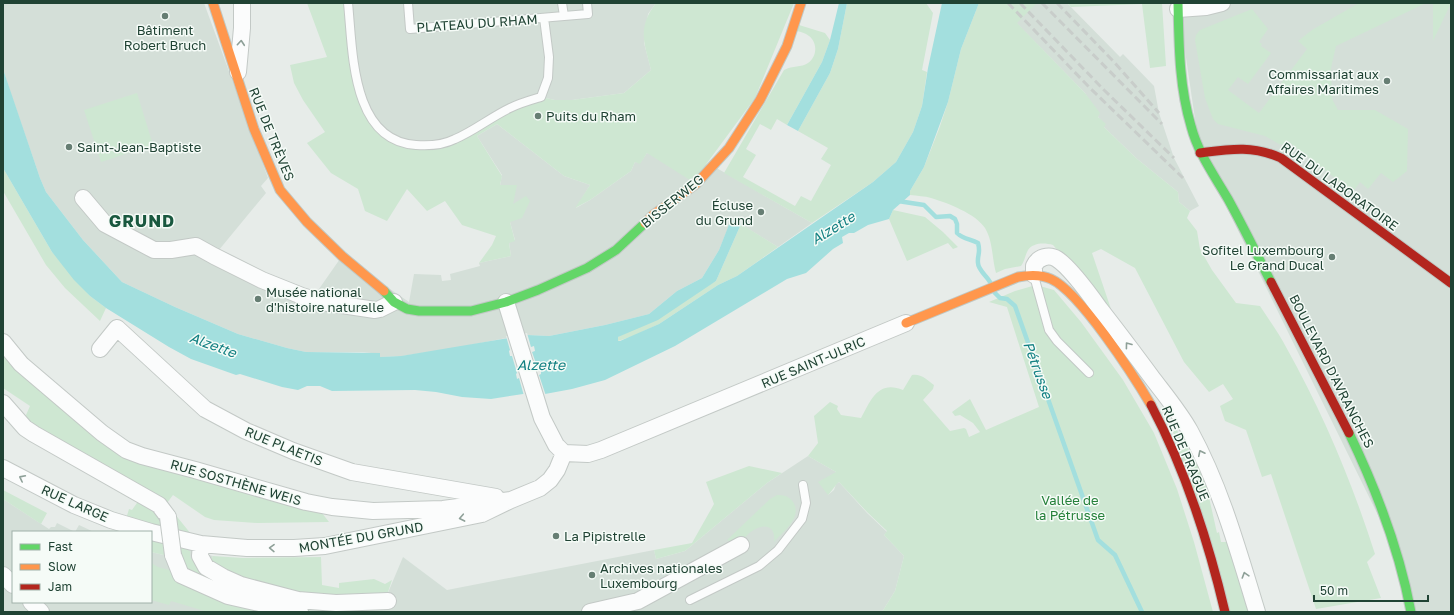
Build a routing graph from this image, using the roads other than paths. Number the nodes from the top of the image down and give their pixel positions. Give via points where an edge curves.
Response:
1 (213, 3) edge
2 (242, 3) edge
3 (348, 3) edge
4 (408, 3) edge
5 (562, 3) edge
6 (587, 3) edge
7 (801, 3) edge
8 (1222, 3) edge
9 (1178, 6) edge
10 (564, 16) junction
11 (544, 18) junction
12 (237, 81) junction
13 (1200, 153) junction
14 (83, 198) dead end
15 (1034, 275) junction
16 (1060, 283) joint
17 (1451, 283) edge
18 (394, 302) junction
19 (506, 302) junction
20 (906, 323) joint
21 (3, 342) edge
22 (100, 349) dead end
23 (1089, 373) dead end
24 (3, 403) edge
25 (564, 453) junction
26 (3, 468) edge
27 (803, 485) dead end
28 (511, 500) junction
29 (148, 531) edge
30 (152, 532) edge
31 (201, 544) junction
32 (741, 545) dead end
33 (3, 575) edge
34 (12, 584) edge
35 (690, 600) dead end
36 (388, 601) dead end
37 (32, 603) edge
38 (41, 612) edge
39 (300, 612) edge
40 (590, 612) edge
41 (1225, 612) edge
42 (1257, 612) edge
43 (1411, 612) edge

1 - 12 street, RUE DE TRÈVES
12 -> 2 street
3 - 11 lane, PLATEAU DU RHAM via 354,66 360,95 372,120 389,136 413,145 429,146 454,140 511,107 541,97 548,78 549,57
4 - 11 lane, PLATEAU DU RHAM via 410,29
5 - 10 lane
6 - 10 lane, PLATEAU DU RHAM via 588,14
7 - 19 street, BISSERWEG via 794,48 729,148 696,184 652,214 616,250 587,268
8 - 9 street via 1206,7
9 - 13 street, BOULEVARD D'AVRANCHES via 1184,101 1190,128
10 - 11 lane, PLATEAU DU RHAM
12 - 18 street, RUE DE TRÈVES via 280,190 307,222
13 - 17 street, RUE DU LABORATOIRE via 1246,148 1270,152
13 - 43 street, BOULEVARD D'AVRANCHES via 1228,200 1365,466 1399,553
14 - 18 street via 105,224 154,250 196,246 262,280 322,302 375,310
15 - 16 street, RUE SAINT-ULRIC
15 - 20 street, RUE SAINT-ULRIC via 1010,279
15 - 23 lane via 1049,330
42 -> 15 street via 1225,508 1189,430 1169,399 1078,280 1062,263 1050,256 1043,257 1034,267
16 - 41 street, RUE DE PRAGUE via 1090,316 1129,371 1171,445 1198,517
18 - 19 street, BISSERWEG via 407,309 434,312 471,311
19 - 25 street via 536,400 550,435
20 - 25 street, RUE SAINT-ULRIC via 600,450 588,454
21 - 28 street, RUE SOSTHÈNE WEIS via 21,364 102,433 126,450 142,456 332,507 373,511 443,509
22 - 28 street, RUE PLAETIS via 117,328 206,409 246,431 293,451 352,472
24 - 39 street, bridge via 25,428 34,434 159,505 168,517 173,555 181,575 228,596
25 - 28 street, MONTÉE DU GRUND via 550,480 540,488
29 -> 26 street, RUE LARGE via 116,522 74,505
27 - 35 lane via 806,503 802,519 778,550 759,566
28 -> 31 street, MONTÉE DU GRUND via 482,514 325,546 247,548
30 - 31 street, RUE LARGE
31 - 36 street via 200,556 206,567 241,585 298,600 336,603
32 - 40 street via 638,601
33 - 34 street
37 - 38 street

